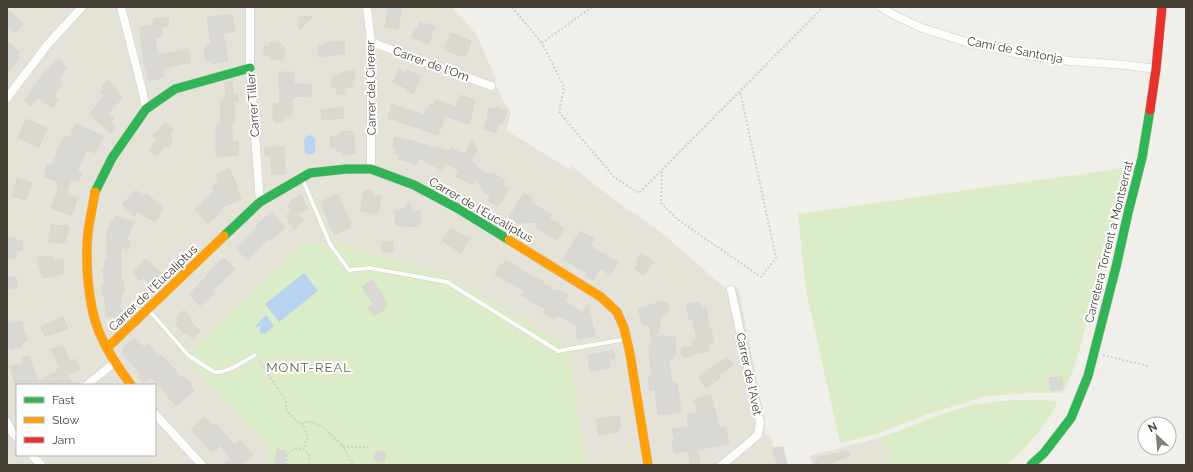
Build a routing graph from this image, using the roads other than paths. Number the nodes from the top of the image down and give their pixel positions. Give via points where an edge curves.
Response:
1 (82, 7) edge
2 (121, 7) edge
3 (250, 7) edge
4 (367, 7) edge
5 (881, 7) edge
6 (1162, 7) edge
7 (371, 42) junction
8 (250, 68) junction
9 (1156, 70) junction
10 (491, 86) dead end
11 (7, 98) edge
12 (146, 109) junction
13 (371, 169) junction
14 (302, 178) junction
15 (260, 202) junction
16 (731, 290) dead end
17 (147, 309) junction
18 (627, 339) junction
19 (107, 348) junction
20 (255, 355) road end
21 (115, 362) junction
22 (88, 384) edge
23 (130, 384) edge
24 (156, 415) edge
25 (7, 422) edge
26 (15, 433) edge
27 (33, 456) edge
28 (41, 465) edge
29 (202, 465) edge
30 (648, 465) edge
31 (722, 465) edge
32 (1032, 465) edge

1 - 11 street via 48,44
2 - 12 street
3 - 8 street, Carrer Tiller
4 - 7 street, Carrer del Cirerer
5 - 9 street, Camí de Santonja via 922,28 966,42 1027,55
6 - 9 street, Carretera Torrent a Montserrat
7 - 10 street, Carrer de l'Om
7 - 13 street, Carrer del Cirerer
8 - 12 street via 175,89
8 - 15 street, Carrer Tiller
9 - 32 street, Carretera Torrent a Montserrat via 1142,158 1088,376 1071,418
12 - 19 street via 112,158 95,192 88,234 87,275 92,309
13 - 14 street, Carrer de l'Eucaliptus via 310,173
13 - 18 street, Carrer de l'Eucaliptus via 414,185 457,208 601,297 617,312
14 - 15 street, Carrer de l'Eucaliptus
14 - 18 lane via 330,244 349,270 370,268 447,282 558,351
15 - 17 street, Carrer de l'Eucaliptus
16 - 31 street, Carrer de l'Avet via 760,422 758,435
17 - 19 street, Carrer de l'Eucaliptus
17 - 20 lane via 188,354 214,372 226,371
18 - 30 street, Carrer de l'Eucaliptus
19 - 21 street
21 - 22 street
21 - 23 street
24 - 29 street
25 - 26 street
27 - 28 street

